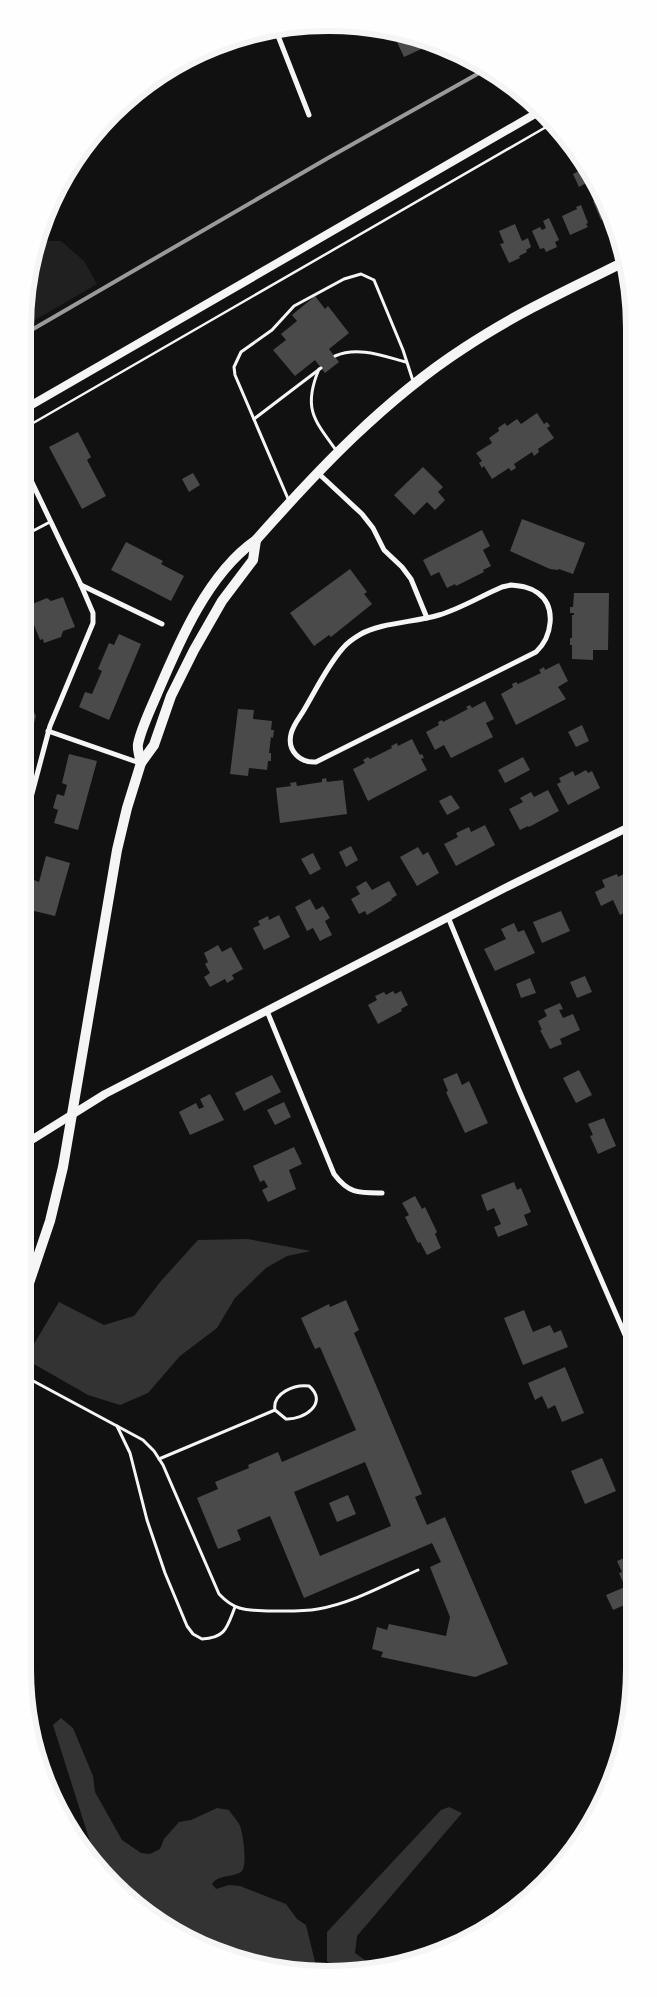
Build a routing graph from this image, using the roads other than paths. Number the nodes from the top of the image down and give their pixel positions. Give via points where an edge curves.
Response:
1 (278, 36) edge
2 (535, 114) edge
3 (309, 116) dead end
4 (619, 265) edge
5 (335, 356) dead end
6 (407, 363) junction
7 (414, 384) junction
8 (31, 405) edge
9 (254, 420) junction
10 (338, 452) junction
11 (317, 472) junction
12 (31, 481) edge
13 (289, 502) junction
14 (50, 522) junction
15 (31, 532) edge
16 (256, 540) junction
17 (81, 585) junction
18 (427, 618) junction
19 (162, 624) dead end
20 (48, 731) junction
21 (141, 763) junction
22 (31, 797) edge
23 (626, 828) edge
24 (448, 917) junction
25 (268, 1011) junction
26 (72, 1115) junction
27 (31, 1140) edge
28 (382, 1193) dead end
29 (31, 1277) edge
30 (626, 1337) edge
31 (31, 1380) edge
32 (275, 1410) junction
33 (116, 1425) junction
34 (159, 1459) junction
35 (418, 1570) dead end
36 (235, 1607) junction

1 - 3 street
2 - 8 street
4 - 7 main road via 504,322
5 - 6 lane via 345,352 372,353
6 - 7 lane
6 - 9 lane via 374,280 361,274 353,275 294,306 272,330 241,352 234,367 235,375
7 - 10 main road
9 - 10 lane via 320,368 311,387 312,410 321,430
9 - 13 lane
10 - 11 main road
11 - 13 main road
11 - 18 street via 362,514 384,550 402,567 411,579
12 - 14 street
13 - 16 main road
14 - 15 lane
14 - 17 street
16 - 21 main road via 253,560 222,601 194,650 154,745
16 - 21 main road via 243,549 221,574 177,647 138,745
17 - 19 street
17 - 20 street via 93,613 93,623
18 - 18 street via 511,585 525,587 544,598 550,622 548,635 536,652 316,762 300,760 291,745 292,731 342,649 363,633
20 - 21 street
20 - 22 street
21 - 26 main road via 117,850
23 - 24 street
24 - 25 street
24 - 30 street
25 - 26 street via 105,1094
25 - 28 street via 334,1174 350,1190
26 - 27 street
26 - 29 main road via 50,1221
31 - 33 lane
32 - 32 lane via 283,1418 296,1418 315,1408 317,1397 309,1386 297,1387 278,1396
32 - 34 lane
33 - 34 lane via 143,1440
33 - 36 lane via 130,1453 165,1573 191,1632 202,1639 217,1637 227,1627
34 - 36 lane via 219,1594
35 - 36 lane via 318,1609 296,1612

